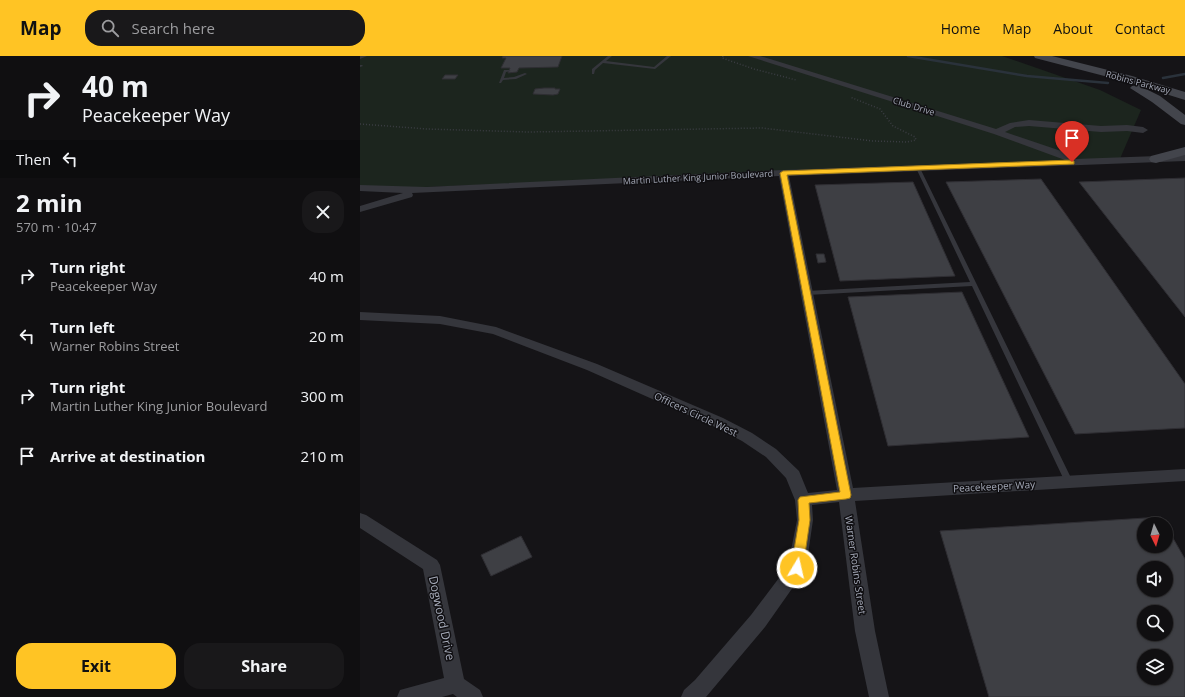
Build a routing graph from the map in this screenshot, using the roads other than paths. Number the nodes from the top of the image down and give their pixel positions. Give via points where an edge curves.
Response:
1 (363, 56) edge
2 (610, 56) edge
3 (669, 56) edge
4 (752, 56) edge
5 (1039, 56) edge
6 (360, 57) edge
7 (602, 62) junction
8 (1090, 69) junction
9 (509, 71) dead end
10 (518, 71) dead end
11 (593, 73) dead end
12 (1185, 96) edge
13 (1185, 121) edge
14 (1143, 130) dead end
15 (997, 132) junction
16 (1185, 151) edge
17 (1185, 158) edge
18 (1156, 159) junction
19 (1072, 162) junction
20 (918, 168) junction
21 (783, 173) junction
22 (360, 188) edge
23 (426, 190) junction
24 (360, 209) edge
25 (974, 284) junction
26 (806, 293) junction
27 (360, 316) edge
28 (1185, 475) edge
29 (1069, 482) junction
30 (846, 495) junction
31 (803, 500) junction
32 (360, 520) edge
33 (455, 684) junction
34 (407, 697) edge
35 (473, 697) edge
36 (691, 697) edge
37 (879, 697) edge

1 - 6 street
2 - 7 lane
3 - 7 lane via 655,68
4 - 15 street, Club Drive
5 - 8 street, Robins Parkway
7 - 11 lane
8 - 12 street, Robins Parkway
8 - 13 street, Robins Parkway via 1144,92
9 - 10 lane via 505,71 501,80 525,74
14 - 15 street via 1028,123 1013,125
15 - 19 street, Club Drive via 1067,156
16 - 18 street
17 - 18 street, Martin Luther King Junior Boulevard
18 - 19 street, Martin Luther King Junior Boulevard
19 - 20 street, Martin Luther King Junior Boulevard
20 - 21 street, Martin Luther King Junior Boulevard
20 - 25 lane
21 - 23 street, Martin Luther King Junior Boulevard
21 - 26 street, Warner Robins Street
22 - 23 street
23 - 24 street
25 - 26 lane
25 - 29 lane
26 - 30 street, Warner Robins Street
27 - 31 street, Officers Circle West via 425,319 496,330 592,367 747,437 771,454 793,475
28 - 29 street, Peacekeeper Way
29 - 30 street, Peacekeeper Way
30 - 31 street, Peacekeeper Way
30 - 37 street, Warner Robins Street via 865,631
31 - 36 street, Officers Circle West via 805,520 797,568 758,621
32 - 33 street, Dogwood Drive via 431,564
33 - 34 street
33 - 35 street

